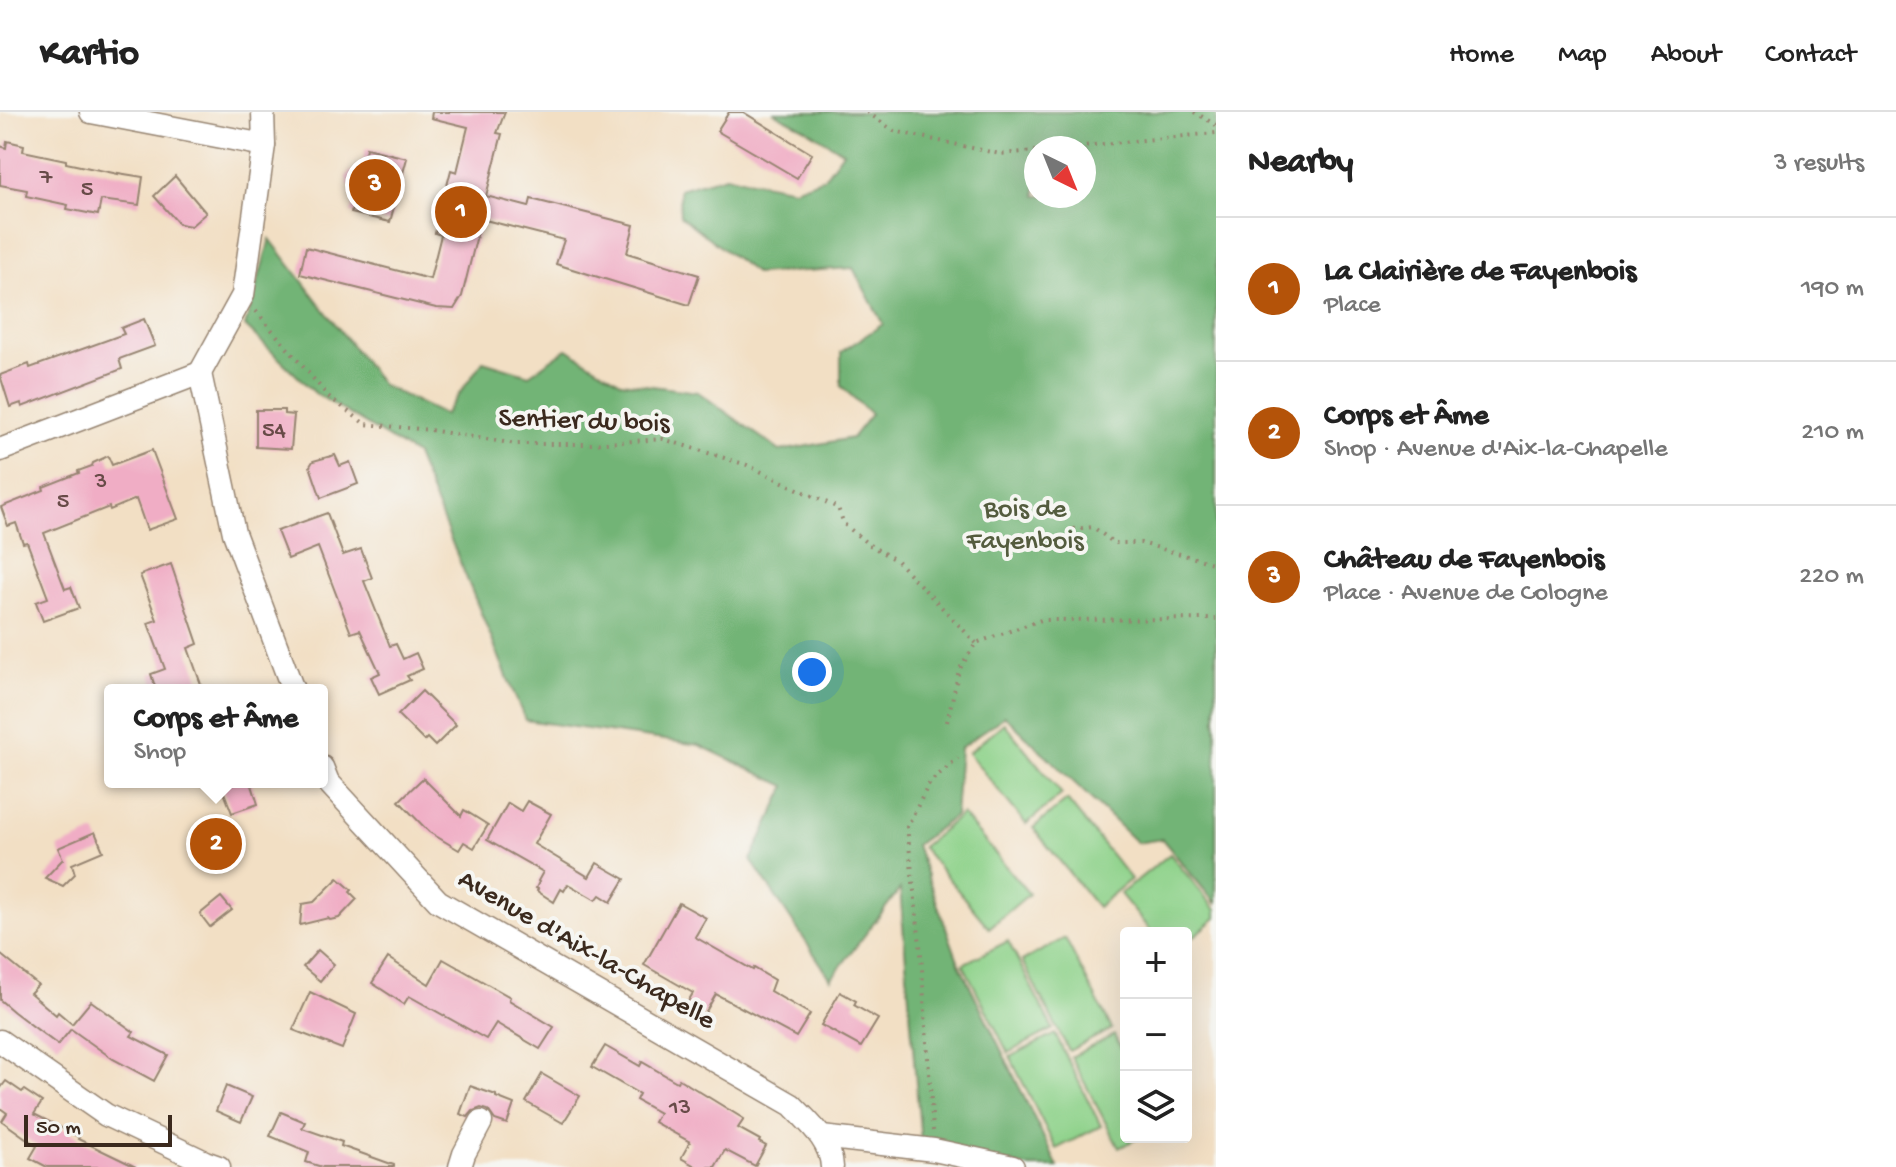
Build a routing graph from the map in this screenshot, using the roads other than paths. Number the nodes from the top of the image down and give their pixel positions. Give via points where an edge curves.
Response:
1 (91, 112) edge
2 (263, 112) edge
3 (264, 145) junction
4 (200, 373) junction
5 (0, 450) edge
6 (291, 684) edge
7 (328, 782) edge
8 (0, 1041) edge
9 (481, 1122) dead end
10 (822, 1137) junction
11 (219, 1167) edge
12 (460, 1167) edge
13 (832, 1167) edge
14 (1013, 1167) edge

1 - 3 street
2 - 3 street
3 - 4 street via 243,295
4 - 5 street
4 - 6 street via 234,533
7 - 10 street, Avenue d'Aix-la-Chapelle via 438,901 792,1105
8 - 11 street via 106,1115
9 - 12 street
10 - 13 street, Avenue d'Aix-la-Chapelle
10 - 14 street via 934,1150

